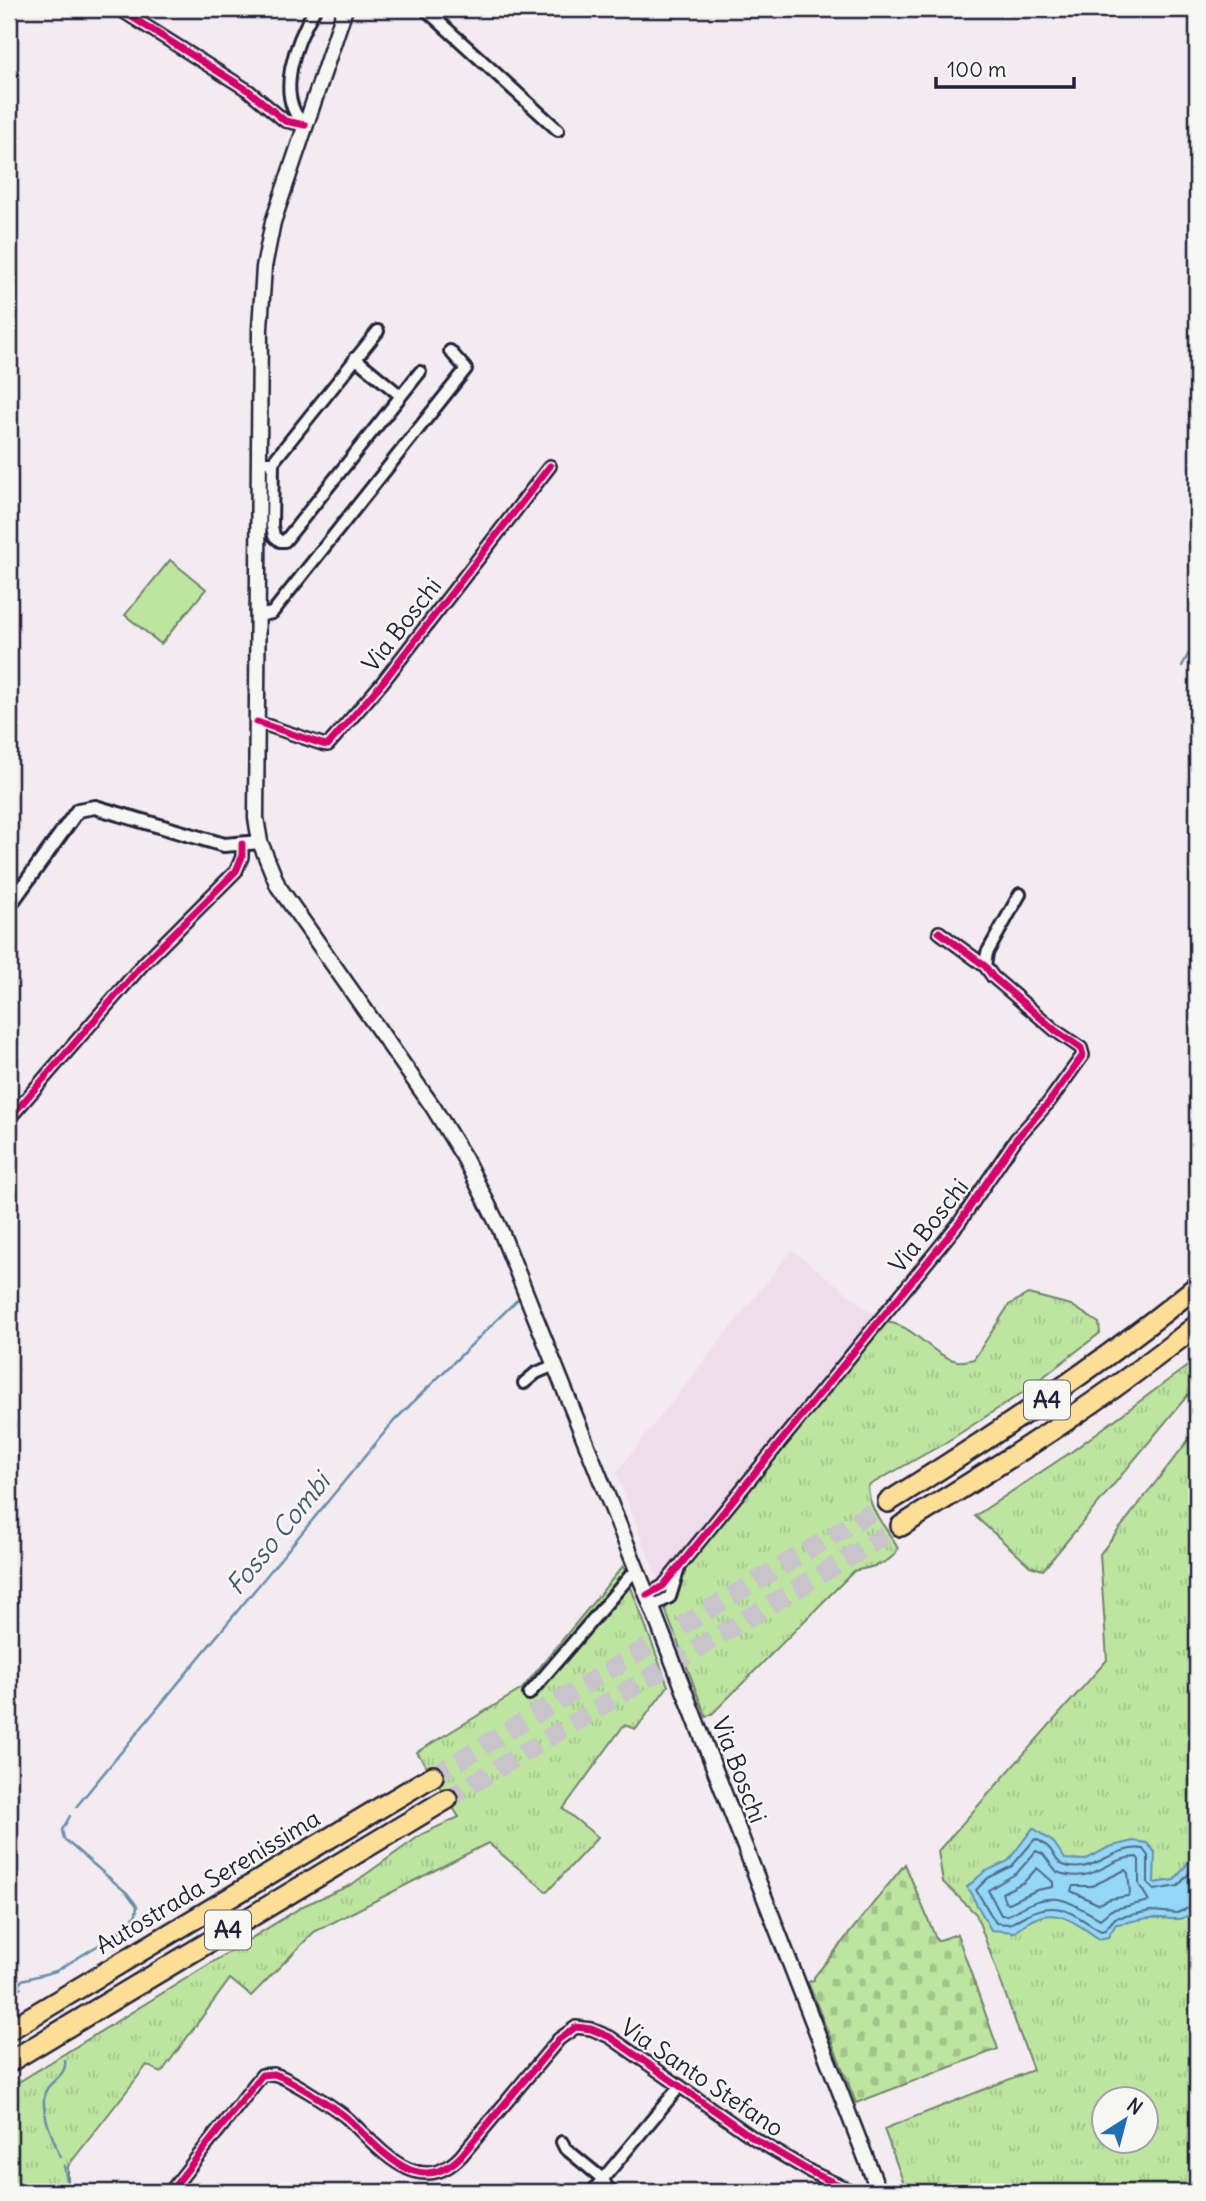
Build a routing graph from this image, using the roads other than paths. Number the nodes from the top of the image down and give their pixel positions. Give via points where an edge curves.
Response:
1 (118, 9) edge
2 (315, 9) edge
3 (345, 9) edge
4 (425, 9) edge
5 (305, 125) junction
6 (558, 130) dead end
7 (377, 331) dead end
8 (450, 351) dead end
9 (355, 358) junction
10 (420, 372) dead end
11 (401, 396) junction
12 (267, 462) junction
13 (550, 466) dead end
14 (258, 616) junction
15 (257, 722) junction
16 (260, 842) junction
17 (243, 844) junction
18 (1020, 894) dead end
19 (9, 906) edge
20 (939, 932) dead end
21 (985, 966) junction
22 (14, 1112) dead end
23 (1197, 1286) edge
24 (1197, 1325) edge
25 (555, 1365) junction
26 (524, 1383) dead end
27 (888, 1502) tunnel mouth
28 (901, 1526) tunnel mouth
29 (638, 1572) junction
30 (649, 1601) junction
31 (528, 1694) dead end
32 (433, 1776) tunnel mouth
33 (447, 1799) tunnel mouth
34 (9, 2030) edge
35 (9, 2062) edge
36 (680, 2087) junction
37 (562, 2142) dead end
38 (604, 2180) junction
39 (170, 2192) edge
40 (592, 2192) edge
41 (613, 2192) edge
42 (854, 2192) edge
43 (879, 2192) edge

1 - 5 street via 249,91 285,121
2 - 5 street via 293,53 290,77 295,116
3 - 5 main road, Via Boschi
4 - 6 street
5 - 12 main road, Via Boschi via 275,215 264,267 260,328
7 - 9 street
8 - 14 street via 466,369 272,613
9 - 11 street
9 - 12 street
10 - 11 street, Via Boschi
11 - 12 street, Via Boschi via 285,541 274,536
12 - 14 main road, Via Boschi
13 - 15 street, Via Boschi via 382,683 328,745
14 - 15 main road, Via Boschi
15 - 16 main road, Via Boschi
16 - 17 street
16 - 25 main road, Via Boschi via 286,899 465,1159 500,1229
17 - 19 street via 224,845 95,807 78,810
17 - 22 street via 236,871 144,963
18 - 21 street via 987,953
20 - 21 street, Via Boschi
21 - 30 street, Via Boschi via 1081,1048 1083,1055 1016,1139 959,1223
23 - 27 highway, A4 via 1077,1379
24 - 28 highway, A4 via 1093,1404
25 - 26 street
25 - 29 main road, Via Boschi
29 - 30 main road, Via Boschi
29 - 31 street
30 - 43 main road, Via Boschi
32 - 34 highway, Autostrada Serenissima / A4
33 - 35 highway, A4
36 - 38 street
36 - 39 street, Via Santo Stefano via 610,2037 576,2027 559,2039 453,2164 429,2173 386,2156 344,2115 320,2099 274,2074 262,2075
36 - 42 street, Via Santo Stefano via 755,2139
37 - 38 street
38 - 40 street
38 - 41 street

